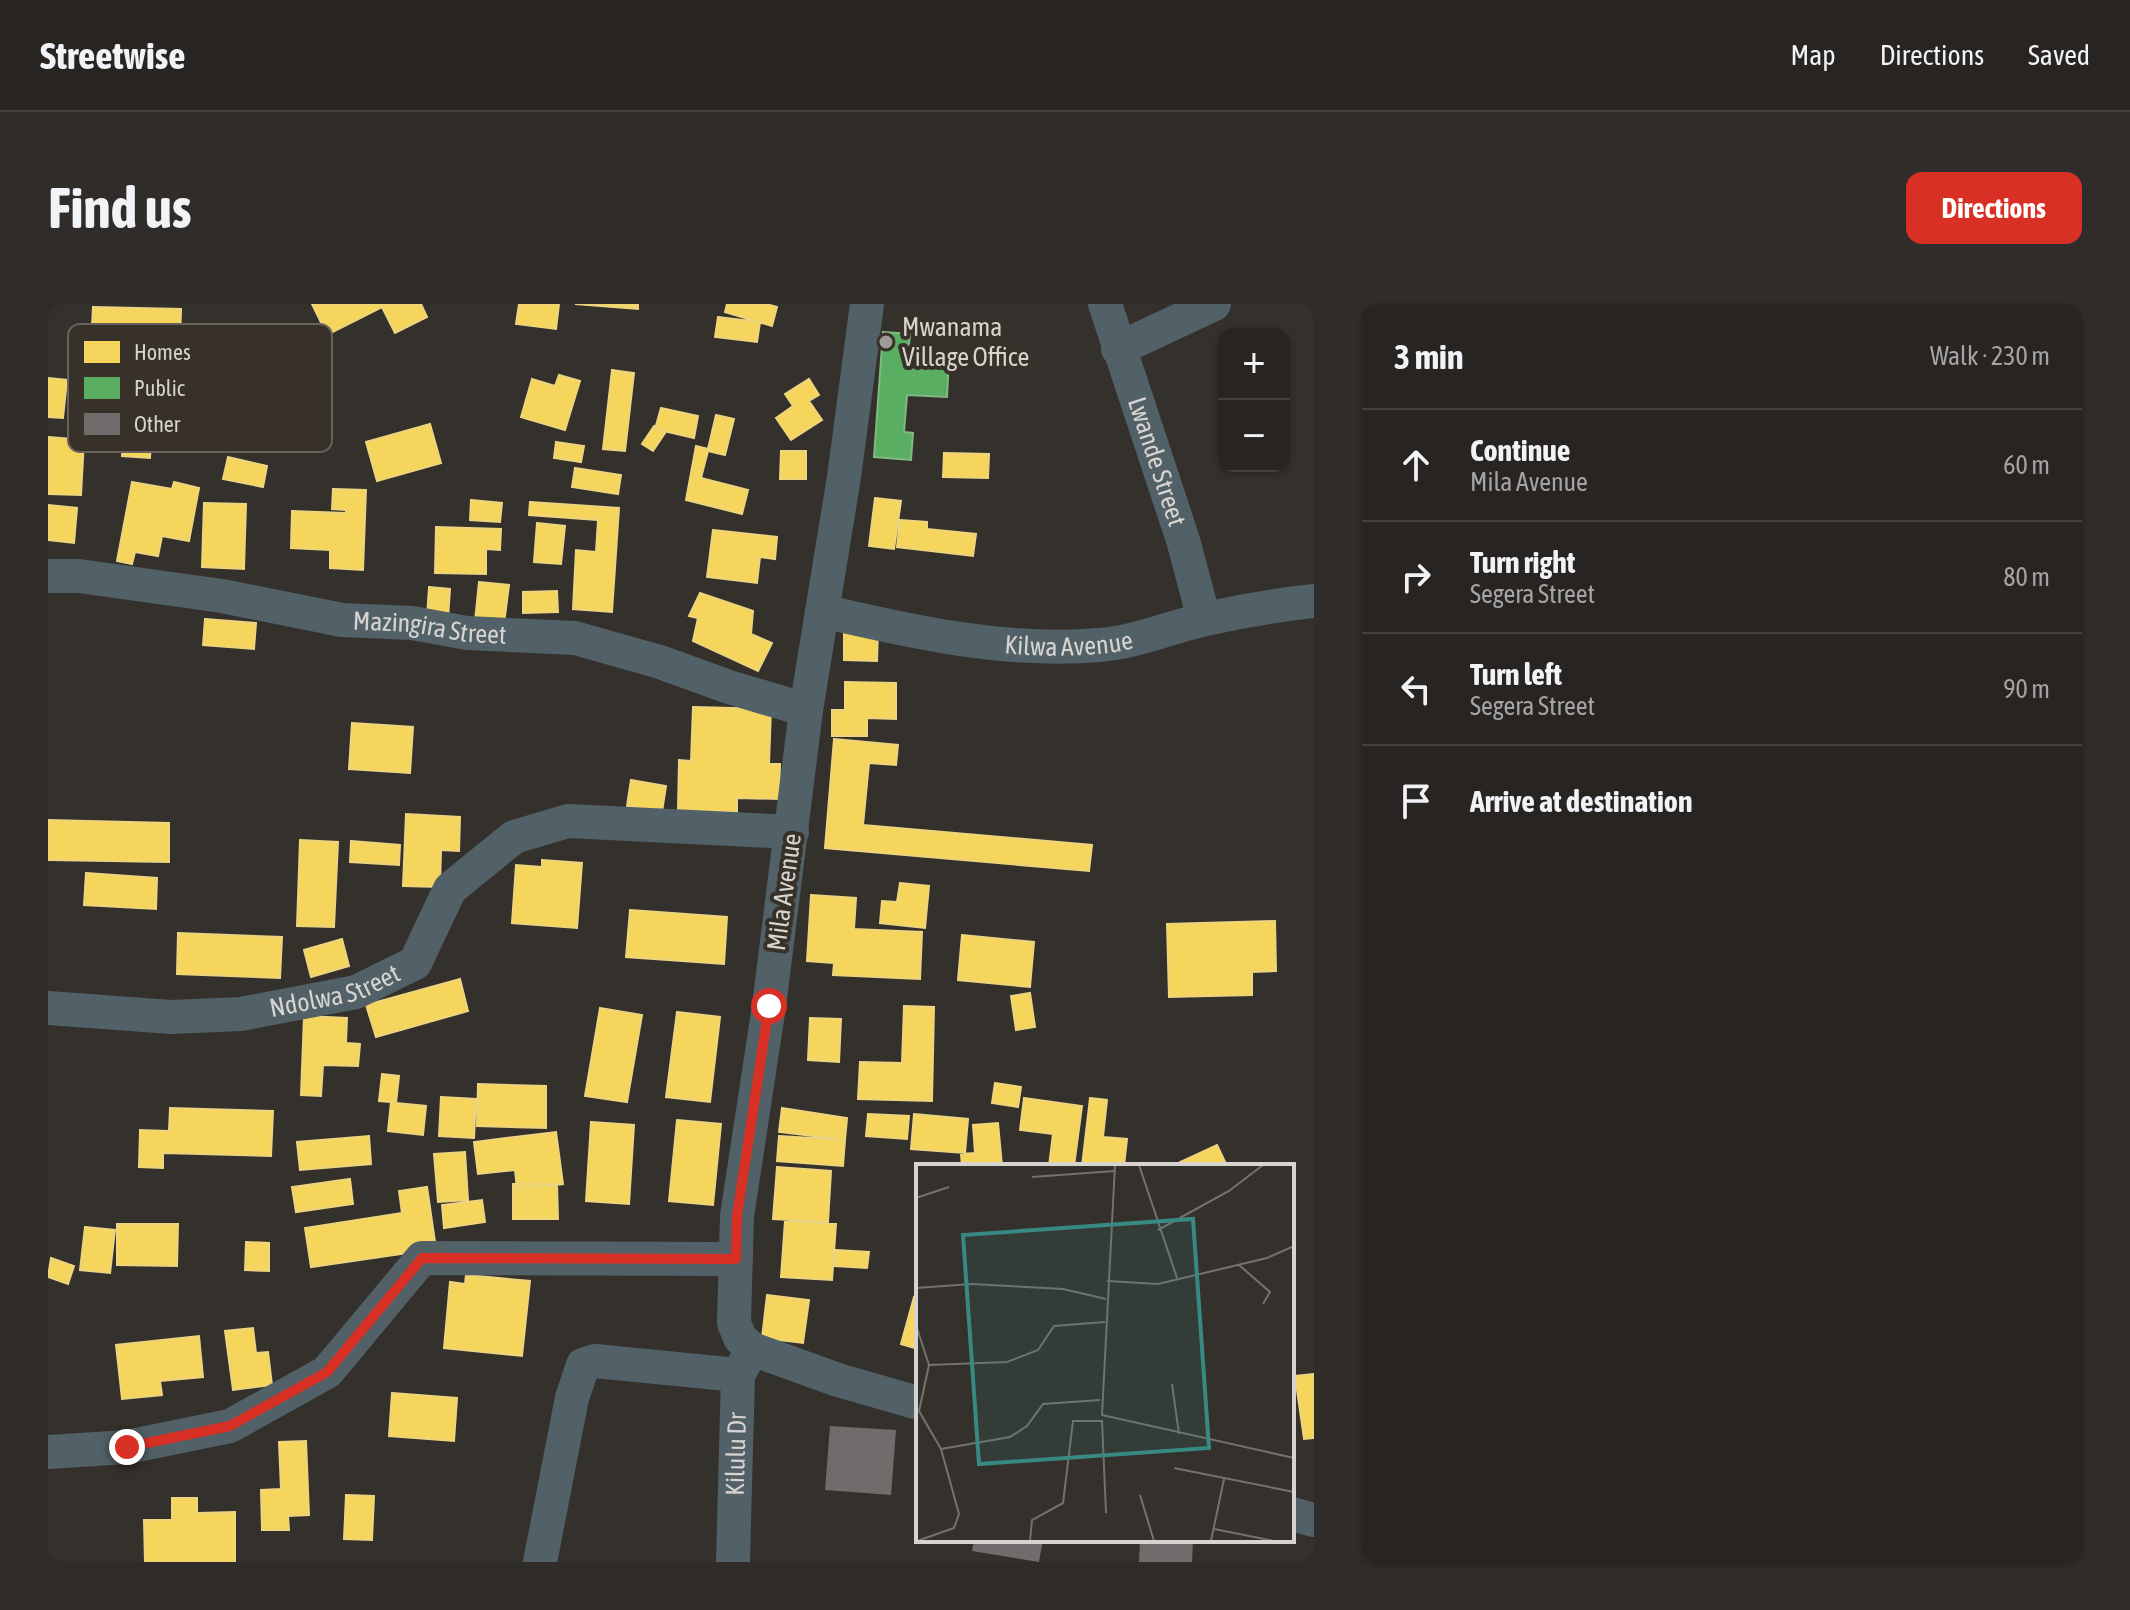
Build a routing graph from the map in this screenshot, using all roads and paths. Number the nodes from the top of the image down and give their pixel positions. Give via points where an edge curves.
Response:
1 (867, 304) edge
2 (1105, 304) edge
3 (1214, 304) edge
4 (1118, 349) junction
5 (48, 576) edge
6 (1314, 601) edge
7 (822, 611) junction
8 (1204, 619) junction
9 (806, 710) junction
10 (792, 832) junction
11 (48, 1008) edge
12 (736, 1259) junction
13 (745, 1362) junction
14 (916, 1402) edge
15 (48, 1452) edge
16 (1294, 1515) edge
17 (1314, 1520) edge
18 (540, 1562) edge
19 (733, 1562) edge

1 - 7 street, Mila Avenue
2 - 4 street, Lwande Street
3 - 4 street
4 - 8 street, Lwande Street
5 - 9 street, Mazingira Street via 222,596 342,620 575,638
6 - 8 street, Kilwa Avenue
7 - 8 street, Kilwa Avenue via 966,640 1054,647 1138,639
7 - 9 street, Mila Avenue
9 - 10 street, Mila Avenue
10 - 11 street, Ndolwa Street via 568,821 514,837 450,889 415,963 356,992 241,1014 185,1017
10 - 12 street, Mila Avenue via 737,1216
12 - 13 street, Mila Avenue via 734,1323
12 - 15 street via 422,1258 327,1372 230,1426 127,1447
13 - 14 street
13 - 18 street via 583,1365
13 - 19 street, Kilulu Dr
16 - 17 street

